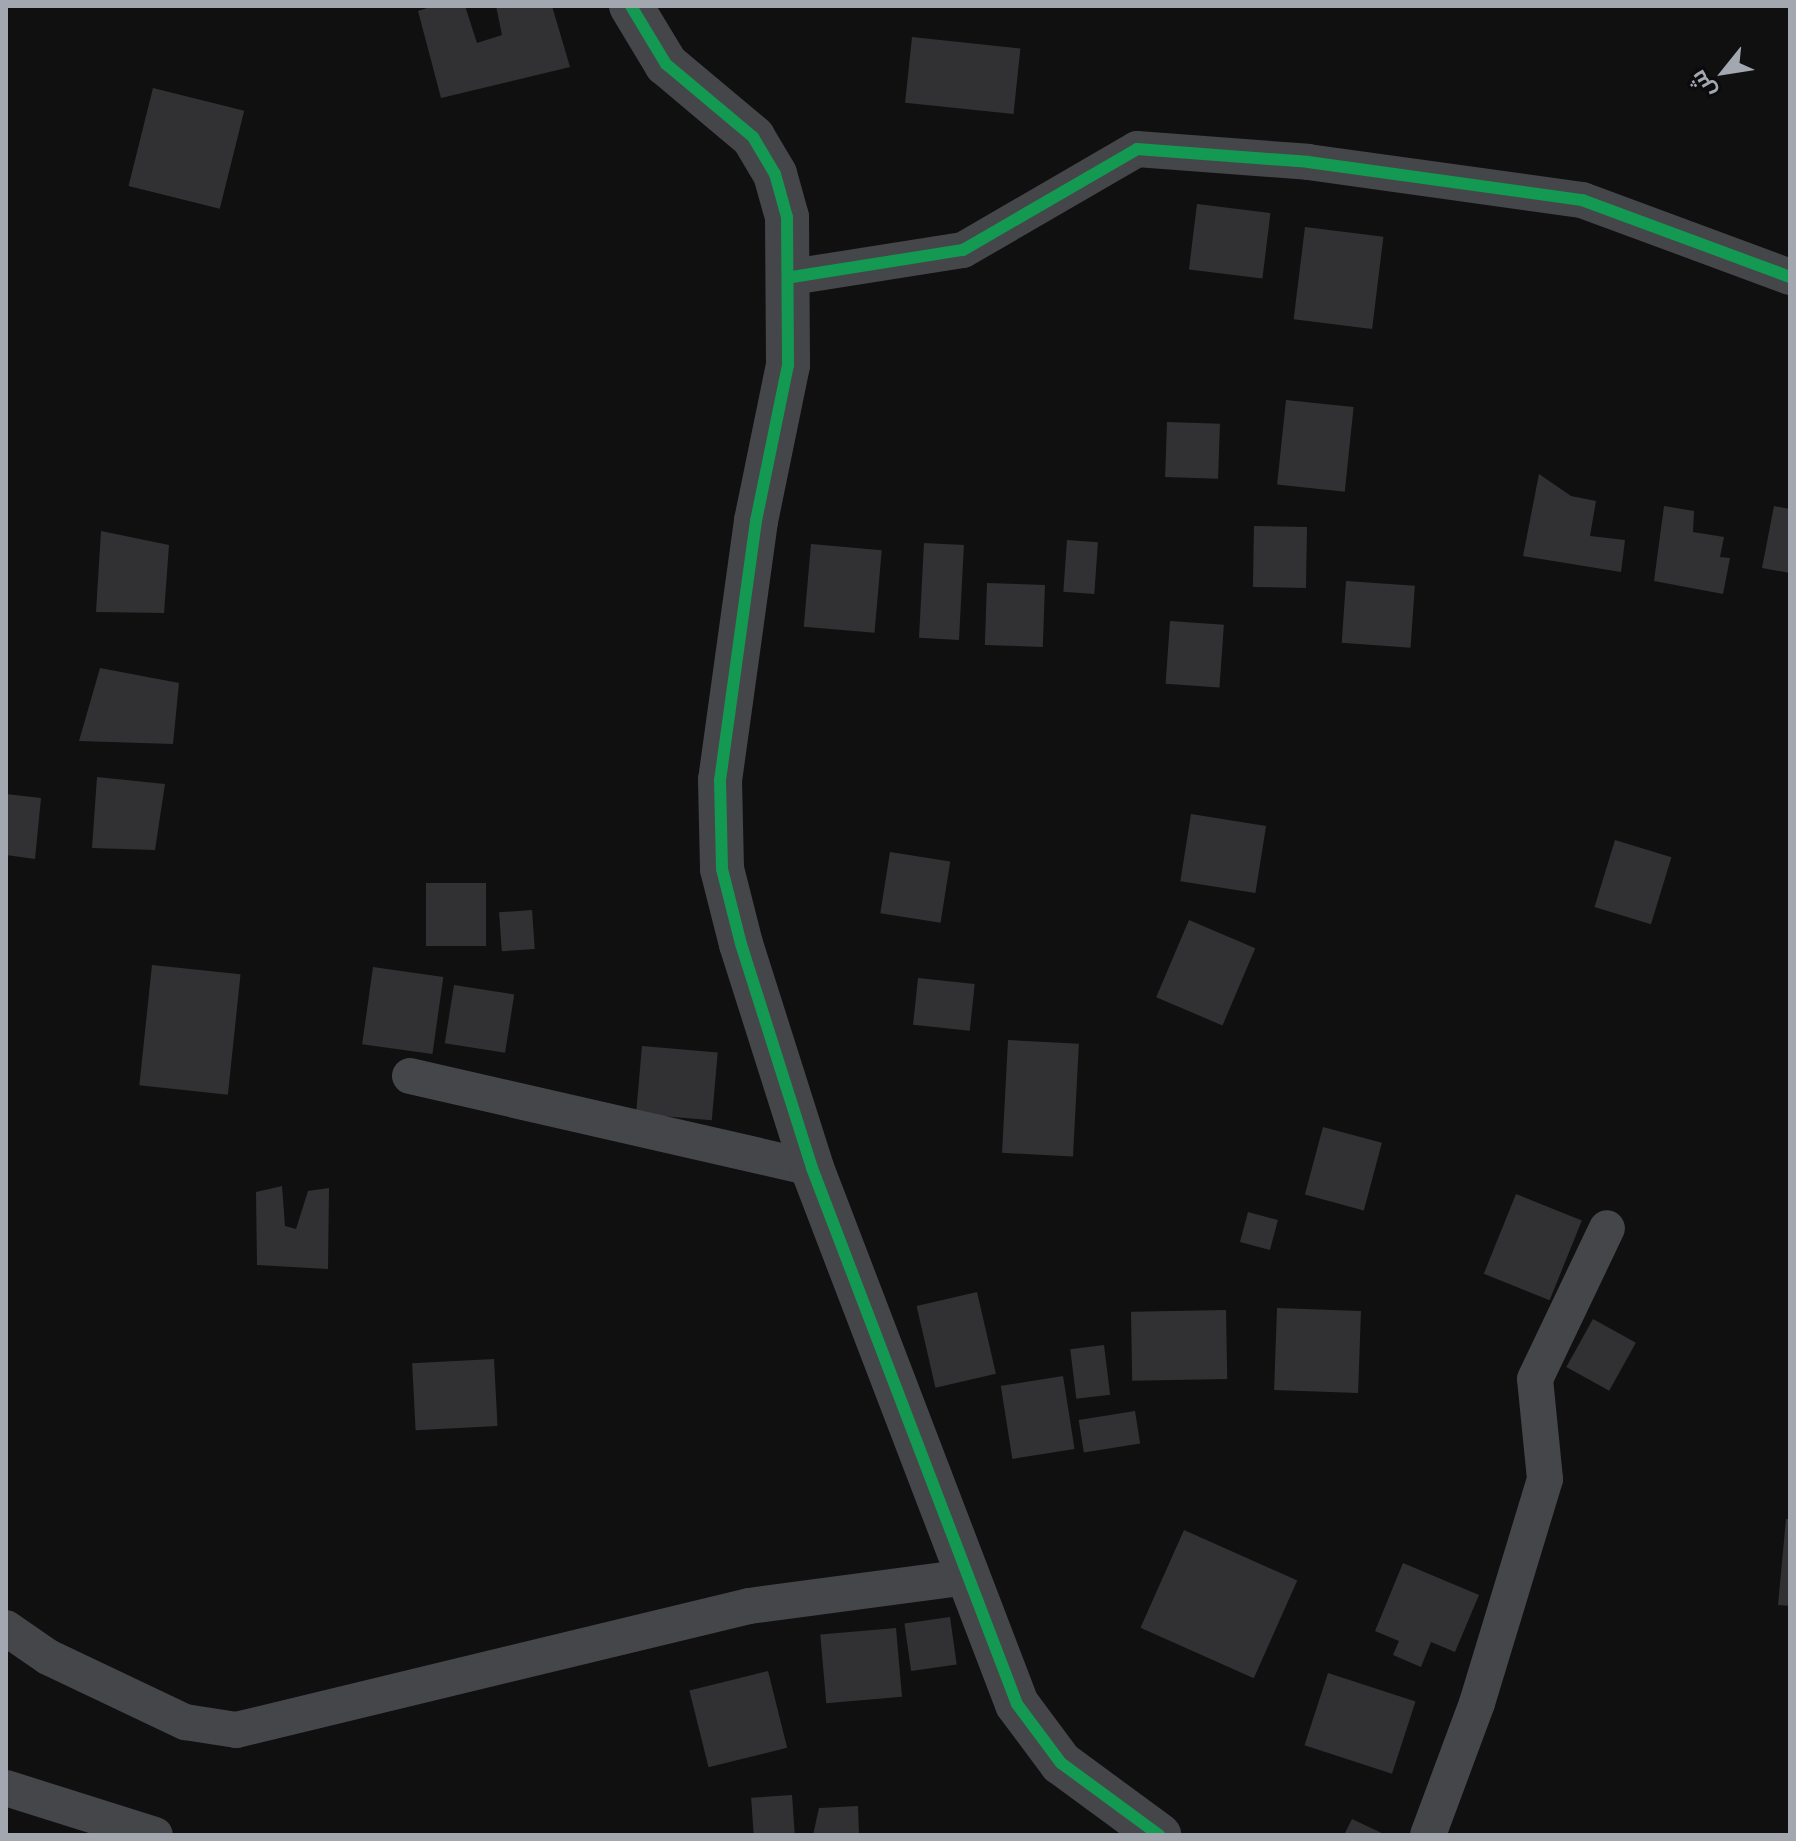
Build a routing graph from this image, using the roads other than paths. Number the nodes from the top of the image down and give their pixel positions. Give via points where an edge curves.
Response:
1 (631, 6) edge
2 (792, 277) junction
3 (1790, 277) edge
4 (410, 1076) dead end
5 (812, 1168) junction
6 (1607, 1228) dead end
7 (966, 1577) junction
8 (6, 1628) edge
9 (6, 1788) edge
10 (155, 1835) edge
11 (1159, 1835) edge
12 (1428, 1835) edge

1 - 2 street via 666,64 753,137 775,174
2 - 3 street via 963,250 1137,149 1308,162 1582,200
2 - 5 street via 788,365 756,521 720,810 722,869 741,944
4 - 5 street
5 - 7 street
6 - 12 street via 1535,1379 1545,1479 1477,1703
7 - 8 street via 749,1606 389,1688 236,1730 185,1722 48,1657
7 - 11 street via 1026,1716 1061,1763
9 - 10 street

